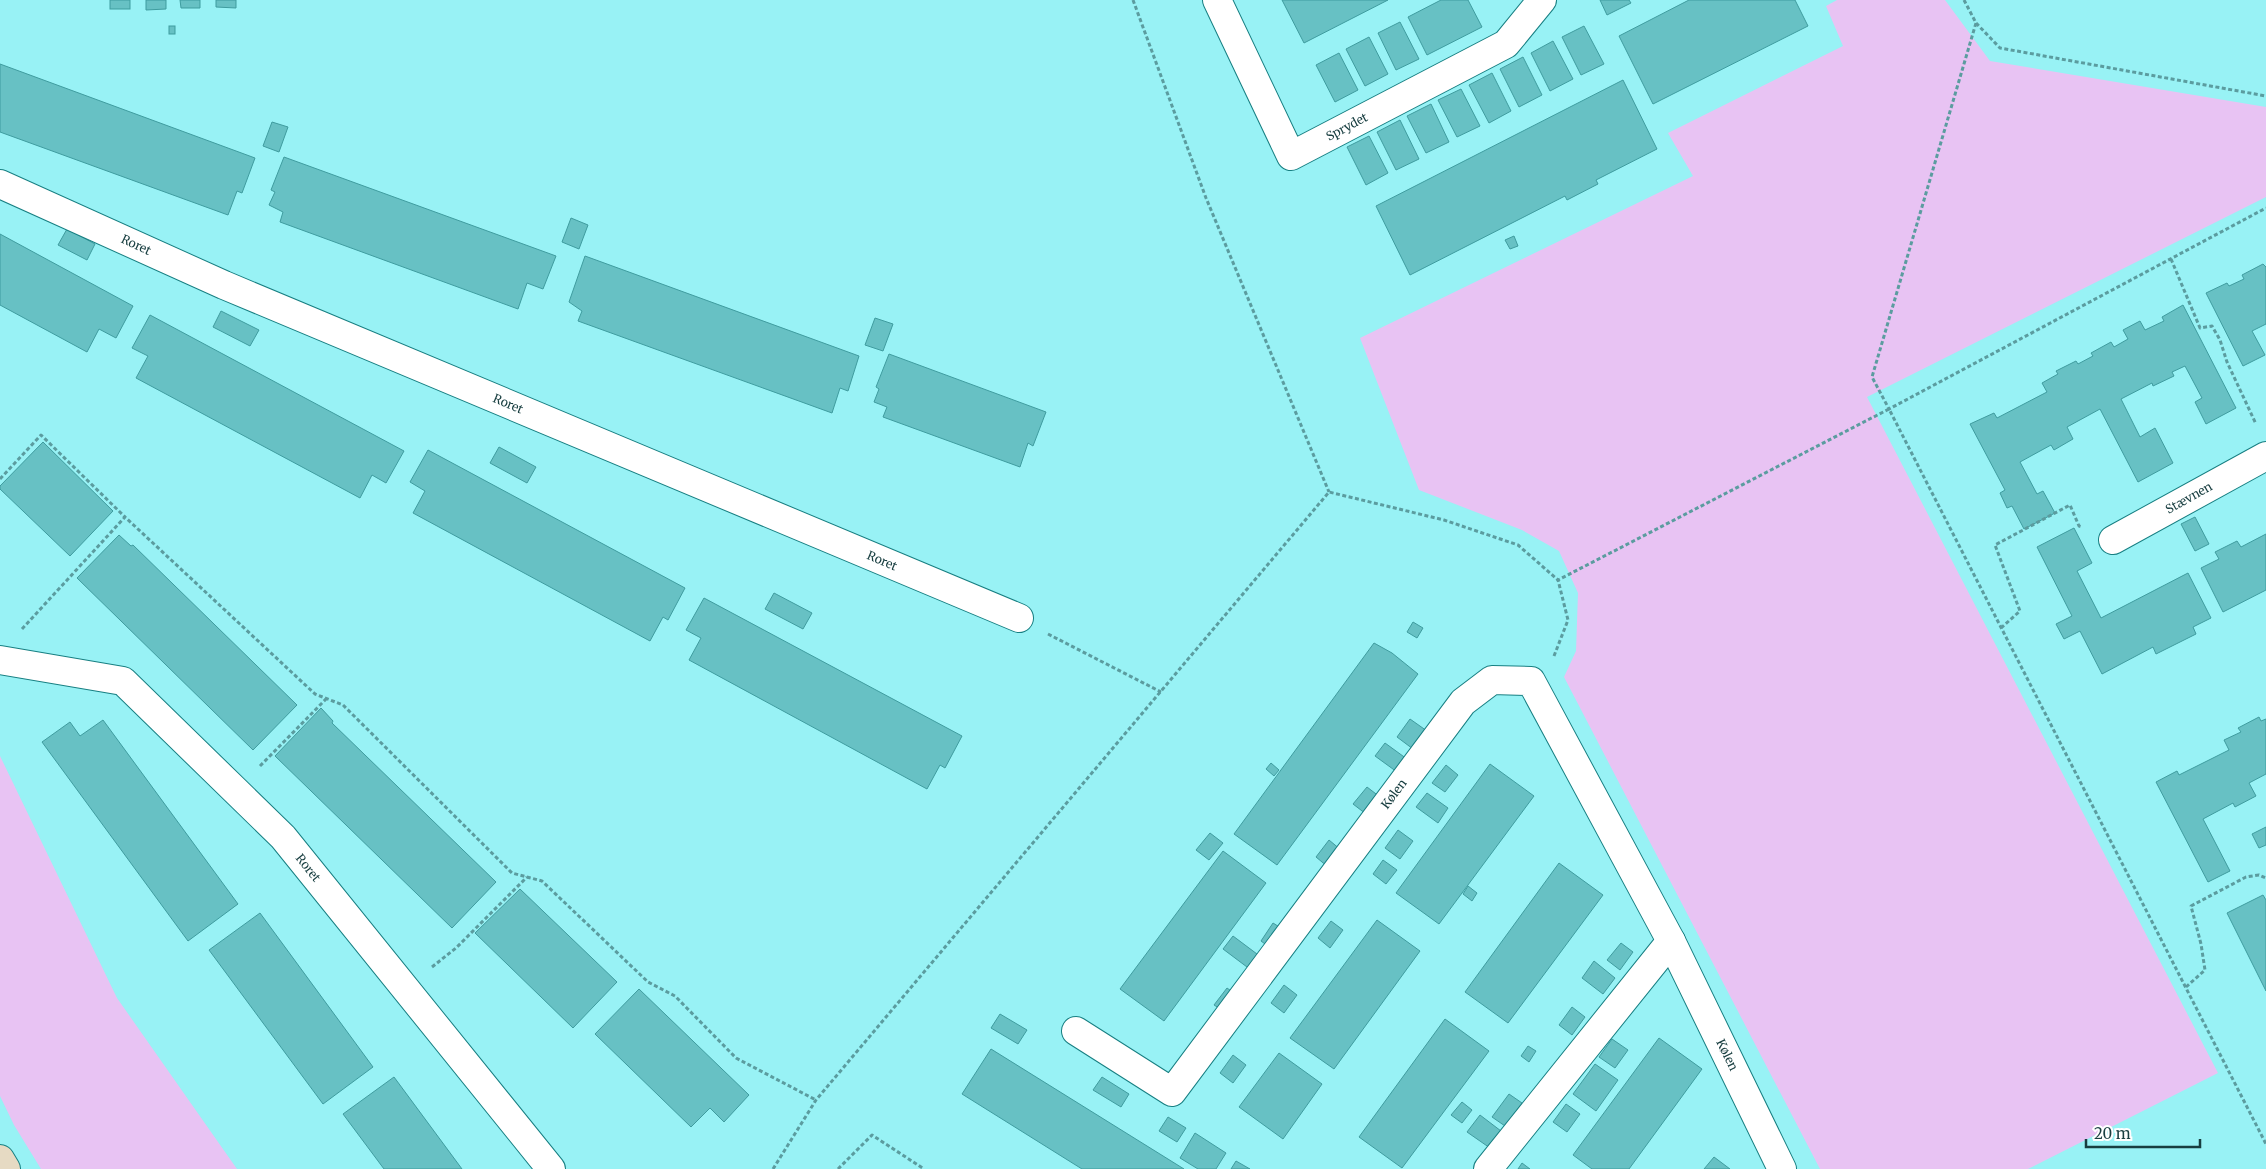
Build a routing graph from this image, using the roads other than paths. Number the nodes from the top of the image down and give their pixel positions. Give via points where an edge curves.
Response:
1 (1217, 0) edge
2 (1542, 0) edge
3 (0, 184) edge
4 (2266, 456) edge
5 (2113, 540) road end
6 (1019, 618) road end
7 (0, 660) edge
8 (1671, 941) junction
9 (1076, 1031) dead end
10 (0, 1159) edge
11 (6, 1169) edge
12 (551, 1169) edge
13 (1488, 1169) edge
14 (1782, 1169) edge

1 - 2 street, Sprydet via 1291,156 1506,44
3 - 6 street, Roret via 224,285
4 - 5 street, Stævnen
7 - 12 street, Roret via 123,681 283,837
8 - 9 street, Kølen via 1531,681 1492,680 1463,702 1172,1092
8 - 13 street
8 - 14 street, Kølen
10 - 11 main road

